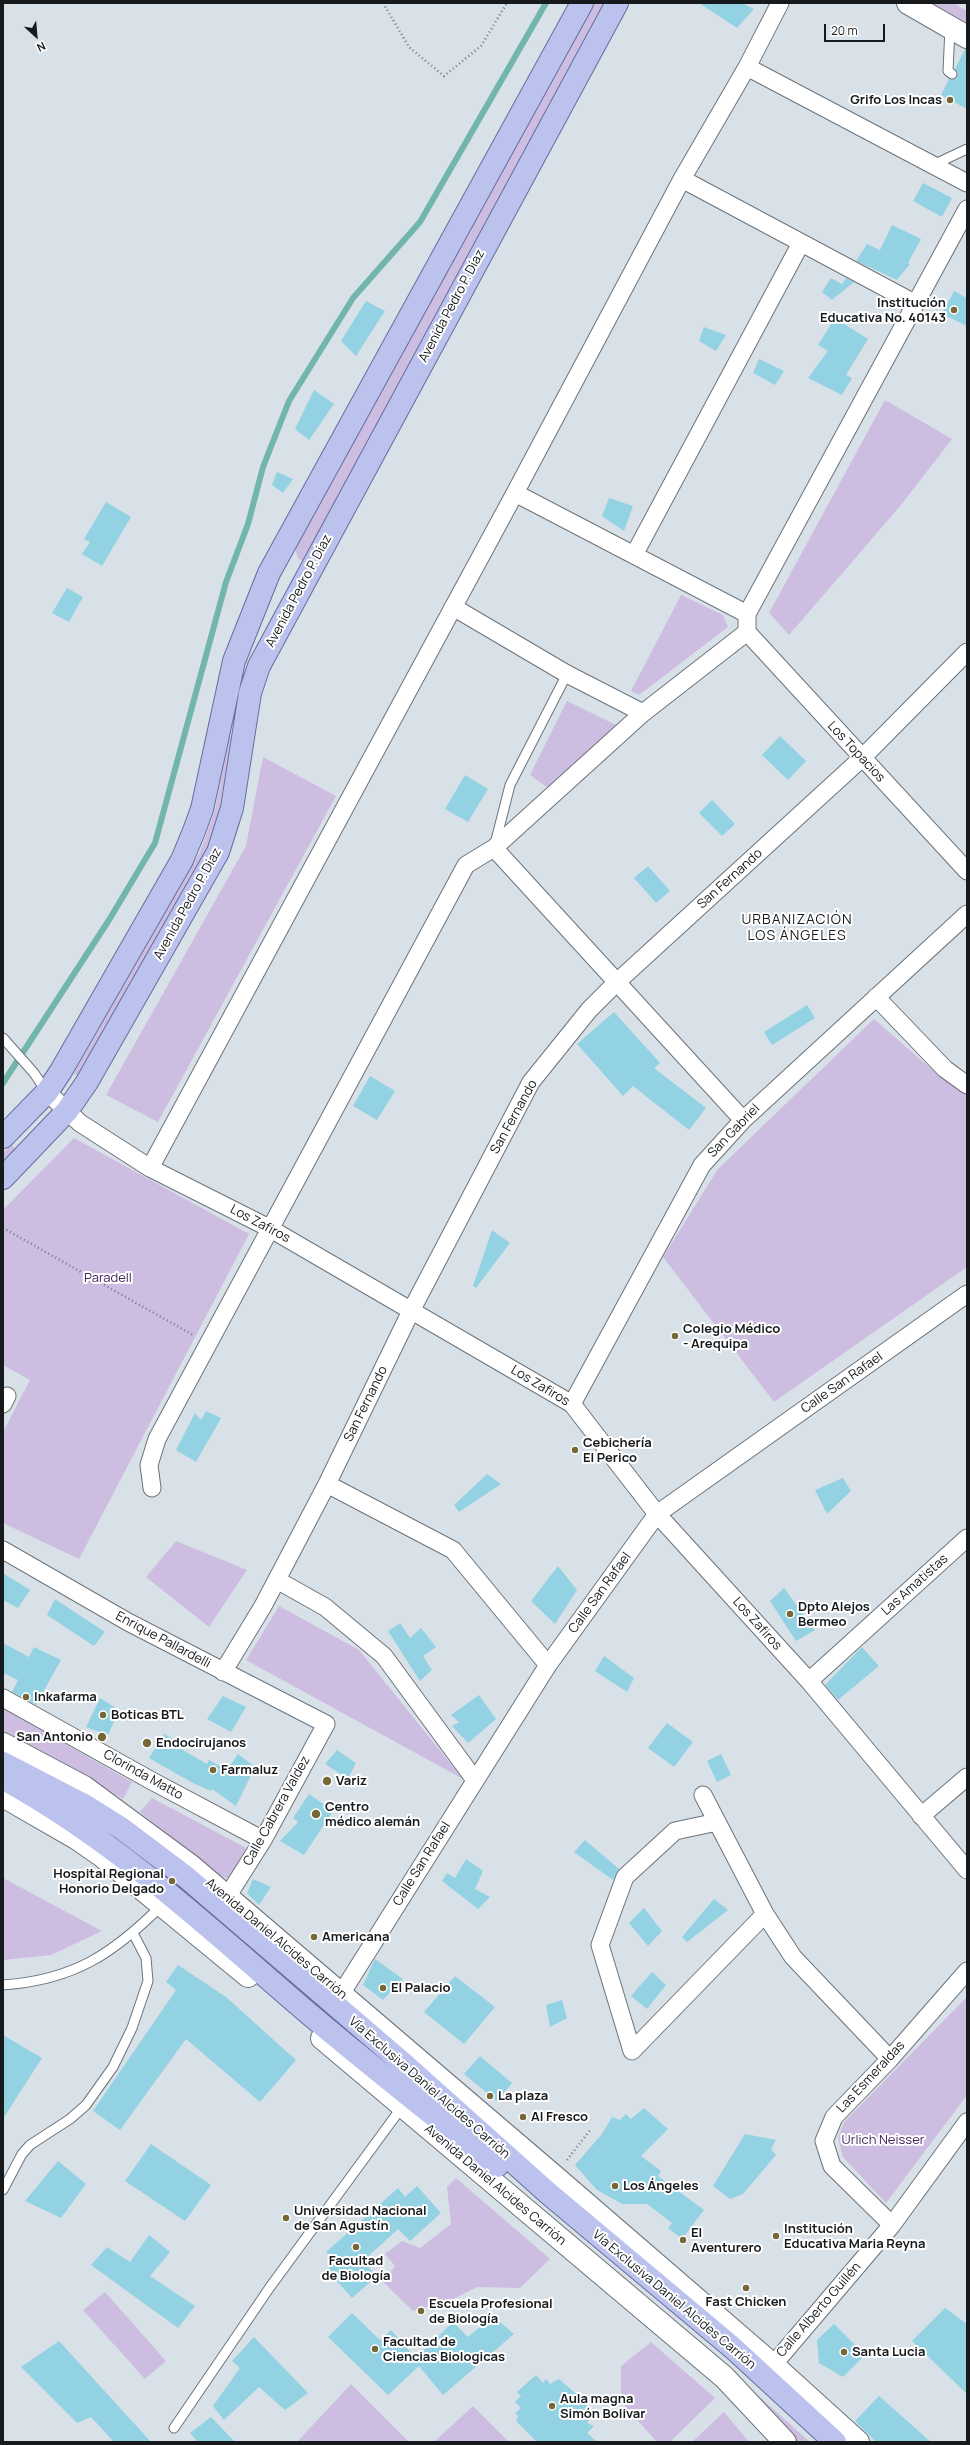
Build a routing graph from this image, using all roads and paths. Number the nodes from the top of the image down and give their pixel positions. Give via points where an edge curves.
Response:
1 (383, 3) edge
2 (507, 3) edge
3 (582, 3) edge
4 (617, 3) edge
5 (780, 3) edge
6 (908, 3) edge
7 (959, 32) edge
8 (747, 67) junction
9 (952, 74) dead end
10 (967, 149) edge
11 (933, 165) junction
12 (682, 179) junction
13 (967, 183) edge
14 (967, 208) edge
15 (801, 243) junction
16 (914, 303) junction
17 (515, 493) junction
18 (634, 555) junction
19 (265, 582) junction
20 (294, 599) junction
21 (453, 607) junction
22 (747, 614) junction
23 (747, 632) junction
24 (967, 652) edge
25 (567, 674) junction
26 (643, 713) junction
27 (862, 758) junction
28 (494, 848) junction
29 (967, 871) edge
30 (967, 914) edge
31 (617, 982) junction
32 (876, 997) junction
33 (3, 1038) edge
34 (967, 1085) edge
35 (47, 1092) junction
36 (67, 1111) junction
37 (743, 1120) junction
38 (3, 1136) edge
39 (150, 1168) junction
40 (3, 1178) edge
41 (3, 1228) edge
42 (269, 1228) junction
43 (967, 1294) edge
44 (411, 1311) junction
45 (209, 1345) junction
46 (572, 1404) junction
47 (327, 1484) junction
48 (152, 1488) dead end
49 (657, 1514) junction
50 (967, 1538) edge
51 (3, 1550) edge
52 (277, 1580) junction
53 (548, 1665) junction
54 (223, 1672) junction
55 (809, 1681) junction
56 (3, 1698) edge
57 (326, 1724) joint
58 (3, 1744) edge
59 (3, 1763) edge
60 (967, 1777) edge
61 (3, 1779) edge
62 (474, 1780) junction
63 (703, 1795) dead end
64 (3, 1796) edge
65 (921, 1816) junction
66 (717, 1822) junction
67 (263, 1840) junction
68 (967, 1870) edge
69 (227, 1897) junction
70 (162, 1905) junction
71 (764, 1914) junction
72 (133, 1933) junction
73 (967, 1971) edge
74 (3, 1985) edge
75 (341, 1994) junction
76 (890, 2059) junction
77 (402, 2107) junction
78 (967, 2122) edge
79 (591, 2129) dead end
80 (554, 2176) junction
81 (3, 2190) edge
82 (892, 2225) junction
83 (773, 2365) junction
84 (174, 2428) dead end
85 (785, 2442) edge
86 (818, 2442) edge
87 (835, 2442) edge
88 (858, 2442) edge

1 - 2 path via 409,46 444,76 480,46
3 - 19 main road, Avenida Pedro P. Díaz
4 - 20 main road, Avenida Pedro P. Díaz
5 - 8 street
6 - 7 main road
7 - 9 lane via 948,71
8 - 11 street
8 - 12 street
10 - 11 lane
11 - 13 street
12 - 15 street
12 - 17 street
14 - 16 street
15 - 16 street
15 - 18 street
16 - 22 street
17 - 18 street
17 - 21 street
18 - 22 street
19 - 20 main road
19 - 35 main road, Avenida Pedro P. Díaz via 234,661 202,808 182,860
20 - 36 main road, Avenida Pedro P. Díaz via 259,666 250,693 232,808 218,852 87,1082
21 - 25 street
21 - 39 street
22 - 23 street
23 - 26 street
23 - 27 street, Los Topacios
24 - 27 street, San Fernando
25 - 26 street
25 - 28 lane via 510,785
26 - 28 street
27 - 29 street, Los Topacios
27 - 31 street, San Fernando
28 - 31 street
28 - 42 street via 466,865
30 - 32 street, San Gabriel
31 - 37 street
31 - 44 street, San Fernando via 589,1010 531,1082
32 - 34 street via 945,1069
32 - 37 street, San Gabriel
33 - 35 lane
35 - 36 street, Los Zafiros
35 - 38 main road, Avenida Pedro P. Díaz
36 - 39 street, Los Zafiros via 80,1123
36 - 40 main road, Avenida Pedro P. Díaz
37 - 46 street, San Gabriel via 702,1165
39 - 42 street, Los Zafiros
41 - 45 path
42 - 44 street, Los Zafiros
42 - 45 street
43 - 49 street, Calle San Rafael
44 - 46 street, Los Zafiros
44 - 47 street, San Fernando
45 - 48 street via 157,1439 149,1465
46 - 49 street, Los Zafiros
47 - 52 street, San Fernando
47 - 53 street via 453,1550
49 - 53 street, Calle San Rafael
49 - 55 street, Los Zafiros
50 - 55 street, Las Amatistas
51 - 54 street, Enrique Pallardelli via 128,1622
52 - 54 street, San Fernando
52 - 62 street via 324,1608 384,1656
53 - 62 street, Calle San Rafael
54 - 57 street, Enrique Pallardelli
55 - 65 street, Los Zafiros
56 - 67 street, Clorinda Matto
57 - 67 street, Calle Cabrera Valdez
58 - 69 main road, Avenida Daniel Alcides Carrión via 84,1787 148,1832
59 - 87 main road, Vía Exclusiva Daniel Alcides Carrión via 86,1806 121,1828 186,1877 404,2064 548,2193 733,2348
60 - 65 street
61 - 86 main road, Vía Exclusiva Daniel Alcides Carrión via 84,1828 174,1896 301,2007 559,2216 725,2356
62 - 75 street, Calle San Rafael
63 - 66 street
64 - 70 main road, Avenida Daniel Alcides Carrión via 76,1838
65 - 68 street, Los Zafiros
66 - 71 street
66 - 71 street via 675,1831 625,1877 600,1945 632,2051
67 - 69 street, Calle Cabrera Valdez
69 - 75 main road, Avenida Daniel Alcides Carrión
70 - 72 lane
70 - 77 main road, Avenida Daniel Alcides Carrión
71 - 76 street via 793,1957
72 - 74 lane via 105,1955 81,1967 52,1978
72 - 81 lane via 146,1958 148,1981 132,2028 113,2068 86,2106 30,2145 22,2154
73 - 76 street, Las Esmeraldas
75 - 80 main road, Avenida Daniel Alcides Carrión
76 - 82 street, Las Esmeraldas via 834,2117 824,2141 832,2166
77 - 84 lane via 270,2287
77 - 85 main road, Avenida Daniel Alcides Carrión via 724,2377
78 - 82 street, Calle Alberto Guillén
79 - 80 path
80 - 83 main road, Avenida Daniel Alcides Carrión
82 - 83 street, Calle Alberto Guillén
83 - 88 main road, Avenida Daniel Alcides Carrión

